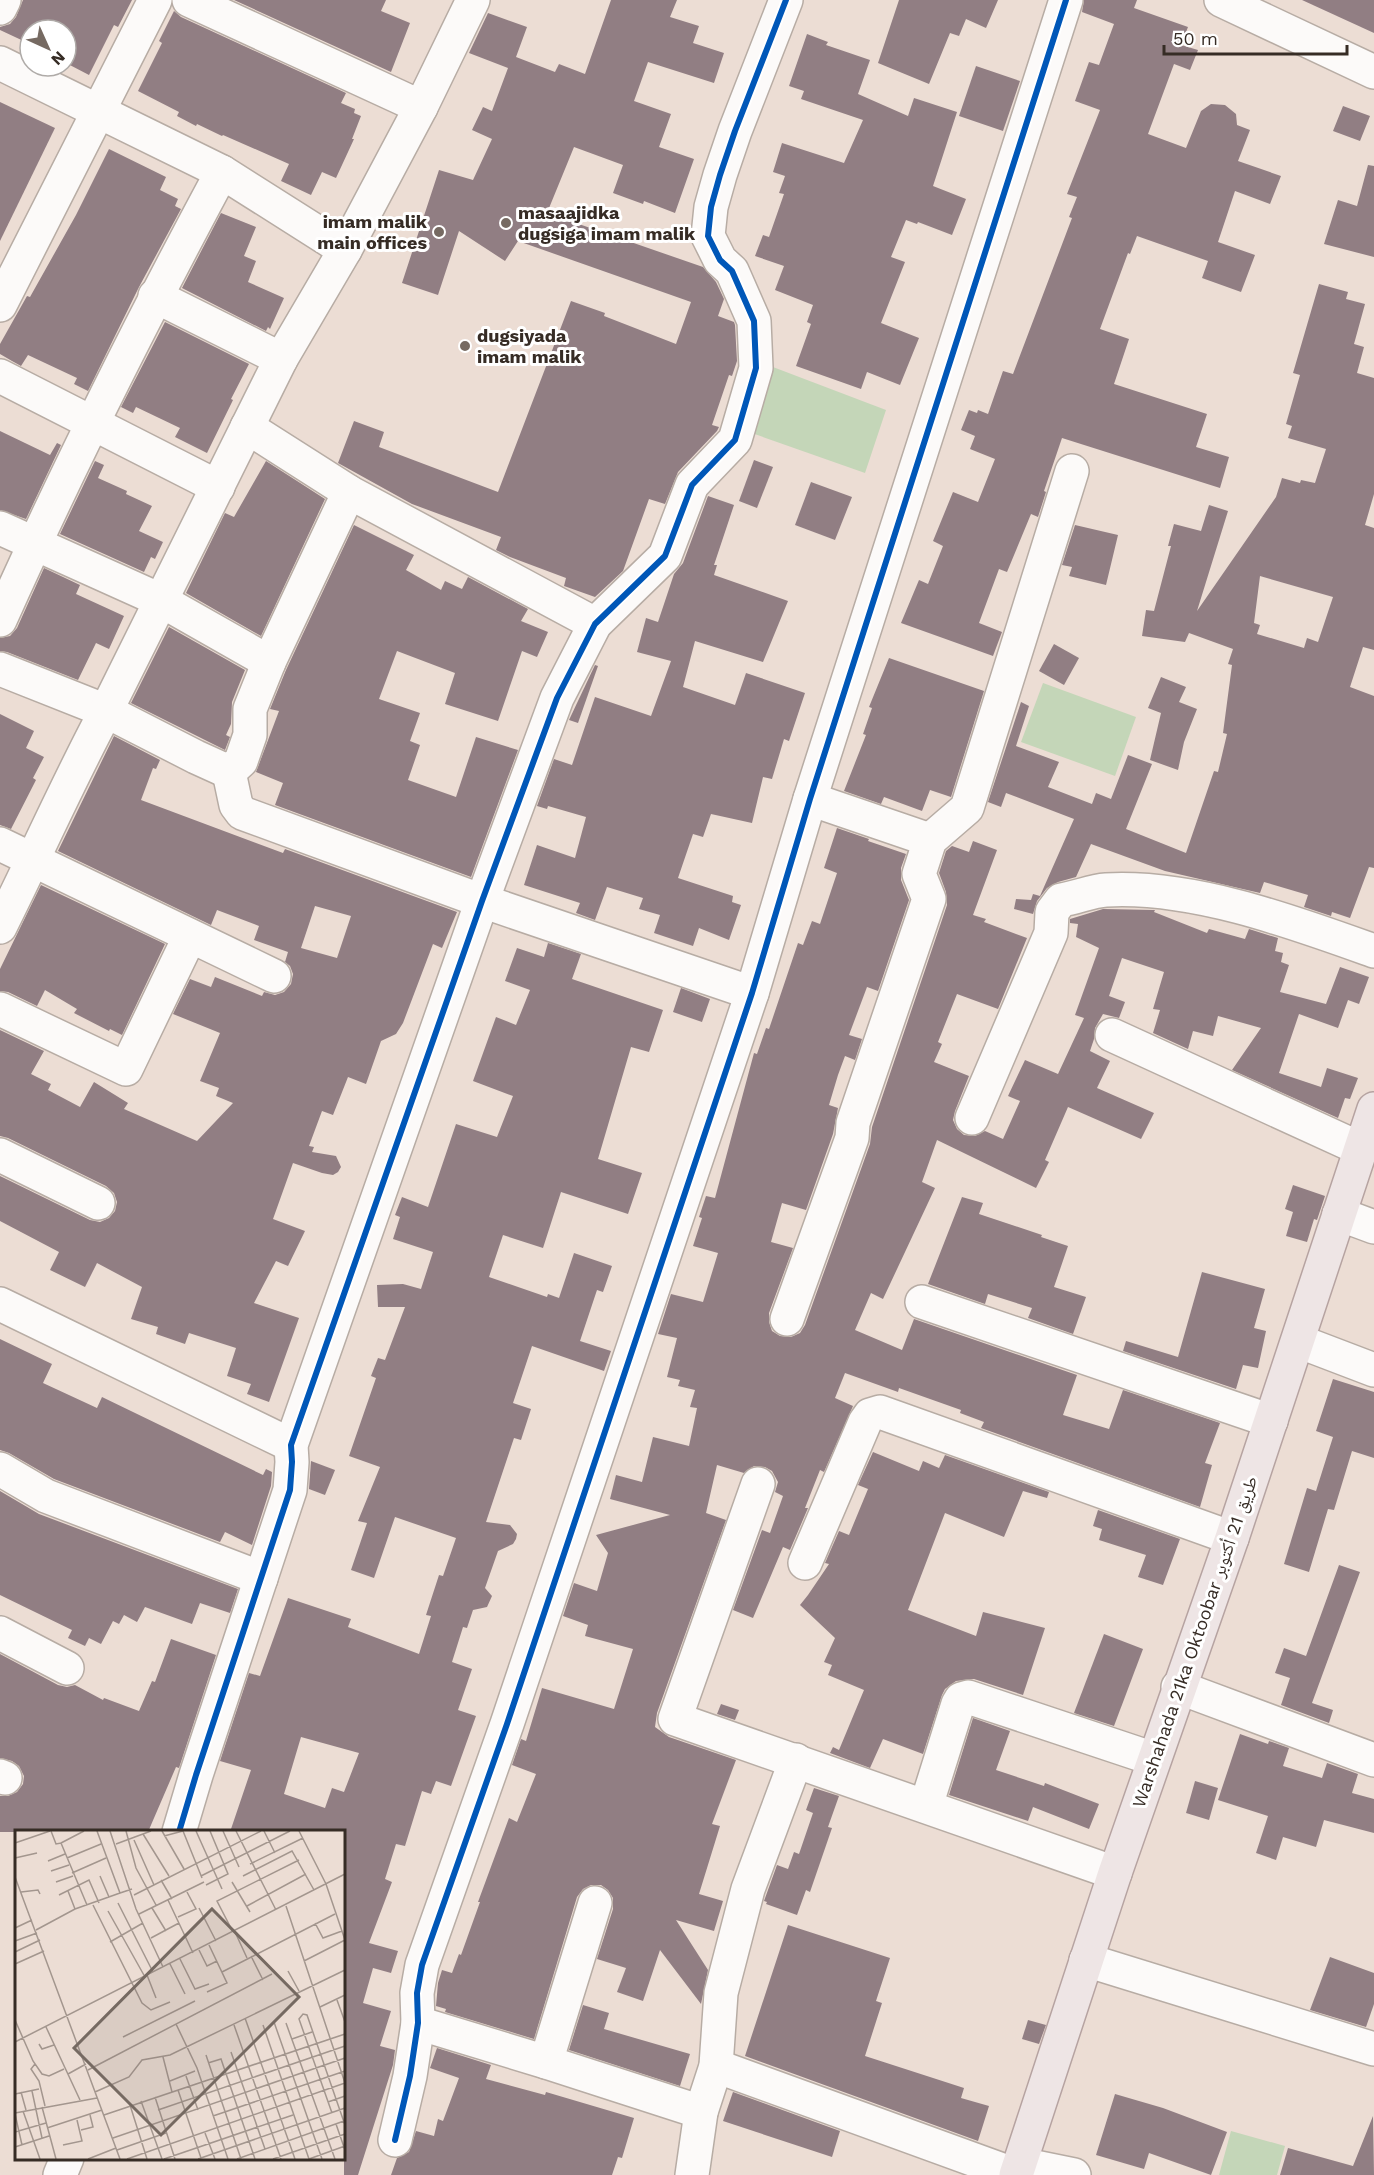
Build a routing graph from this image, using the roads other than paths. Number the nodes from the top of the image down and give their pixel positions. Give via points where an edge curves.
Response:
1 (4, 0) edge
2 (155, 0) edge
3 (189, 0) edge
4 (473, 0) edge
5 (786, 0) edge
6 (1066, 0) edge
7 (1221, 0) edge
8 (0, 8) edge
9 (0, 63) edge
10 (1374, 72) edge
11 (421, 107) junction
12 (99, 111) junction
13 (222, 172) junction
14 (345, 250) junction
15 (155, 296) junction
16 (0, 305) edge
17 (281, 359) junction
18 (0, 376) edge
19 (92, 422) junction
20 (247, 427) junction
21 (1072, 471) dead end
22 (218, 486) junction
23 (349, 492) junction
24 (0, 528) edge
25 (35, 543) junction
26 (160, 600) junction
27 (0, 620) edge
28 (595, 624) junction
29 (269, 662) junction
30 (0, 669) edge
31 (106, 711) junction
32 (229, 772) junction
33 (810, 799) junction
34 (930, 840) junction
35 (0, 844) edge
36 (33, 861) junction
37 (482, 901) junction
38 (0, 927) edge
39 (190, 936) junction
40 (1374, 951) edge
41 (274, 976) dead end
42 (752, 993) junction
43 (0, 1009) edge
44 (1112, 1035) dead end
45 (972, 1118) dead end
46 (1370, 1125) edge
47 (0, 1155) edge
48 (98, 1203) dead end
49 (1339, 1214) junction
50 (1374, 1227) edge
51 (922, 1302) dead end
52 (0, 1304) edge
53 (787, 1319) dead end
54 (1298, 1341) junction
55 (1374, 1370) edge
56 (1271, 1421) junction
57 (291, 1445) junction
58 (0, 1469) edge
59 (758, 1484) dead end
60 (1232, 1538) junction
61 (805, 1563) dead end
62 (261, 1578) junction
63 (0, 1633) edge
64 (67, 1668) dead end
65 (1178, 1687) junction
66 (1154, 1759) junction
67 (796, 1760) junction
68 (1374, 1760) edge
69 (926, 1806) junction
70 (180, 1830) edge
71 (1115, 1873) junction
72 (595, 1903) dead end
73 (1086, 1960) junction
74 (418, 2023) junction
75 (1374, 2049) edge
76 (546, 2062) junction
77 (716, 2066) junction
78 (701, 2112) junction
79 (395, 2140) dead end
80 (66, 2160) edge
81 (1018, 2171) edge
82 (60, 2175) edge
83 (692, 2175) edge
84 (1074, 2175) edge

1 - 8 street
2 - 12 street
3 - 11 street
4 - 11 street
5 - 28 street via 735,131 711,207 708,236 720,260 732,271 754,321 756,368 735,440 692,485 665,556
6 - 33 street
7 - 10 street
9 - 12 street
11 - 14 street
12 - 13 street
12 - 16 street
13 - 14 street
13 - 15 street
14 - 17 street
15 - 17 street
15 - 19 street
17 - 20 street
18 - 19 street
19 - 22 street
19 - 25 street
20 - 22 street
20 - 23 street
21 - 34 street via 967,808
22 - 26 street
23 - 28 street
23 - 29 street
24 - 25 street
25 - 26 street
25 - 27 street
26 - 29 street
26 - 31 street
28 - 37 street via 557,698
29 - 32 street via 250,709 250,735 241,761
30 - 31 street
31 - 32 street
31 - 36 street
32 - 37 street via 236,805 242,813
33 - 34 street
33 - 42 street
34 - 53 street via 919,874 929,899 853,1123 852,1138
35 - 36 street
36 - 38 street
36 - 39 street
37 - 42 street
37 - 57 street
39 - 41 street
39 - 43 street via 126,1069
40 - 45 street via 1322,932 1184,894 1104,890 1061,900 1052,912 1051,933
42 - 74 street via 422,1965 417,1993
44 - 46 street
46 - 49 main road, Warshahada 21ka Oktoobar طريق 21 أكتوبر
47 - 48 street
49 - 50 street
49 - 54 main road, Warshahada 21ka Oktoobar طريق 21 أكتوبر
51 - 56 street
52 - 57 street
54 - 55 street
54 - 56 main road, Warshahada 21ka Oktoobar طريق 21 أكتوبر
56 - 60 main road, Warshahada 21ka Oktoobar طريق 21 أكتوبر
57 - 62 street via 290,1490
58 - 62 street via 46,1496
59 - 67 street via 675,1719
60 - 61 street via 880,1412 870,1415 865,1422
60 - 65 main road, Warshahada 21ka Oktoobar طريق 21 أكتوبر
62 - 70 street
63 - 64 street
65 - 66 main road, Warshahada 21ka Oktoobar طريق 21 أكتوبر
65 - 68 street
66 - 69 street via 968,1697 958,1704
66 - 71 main road, Warshahada 21ka Oktoobar طريق 21 أكتوبر
67 - 69 street
67 - 77 street via 748,1889 722,1993
69 - 71 street
71 - 73 main road, Warshahada 21ka Oktoobar طريق 21 أكتوبر
72 - 76 street
73 - 75 street
73 - 81 main road, Warshahada 21ka Oktoobar طريق 21 أكتوبر
74 - 76 street
74 - 79 street
76 - 78 street
77 - 78 street
77 - 81 street
78 - 83 street
80 - 82 street
81 - 84 street

